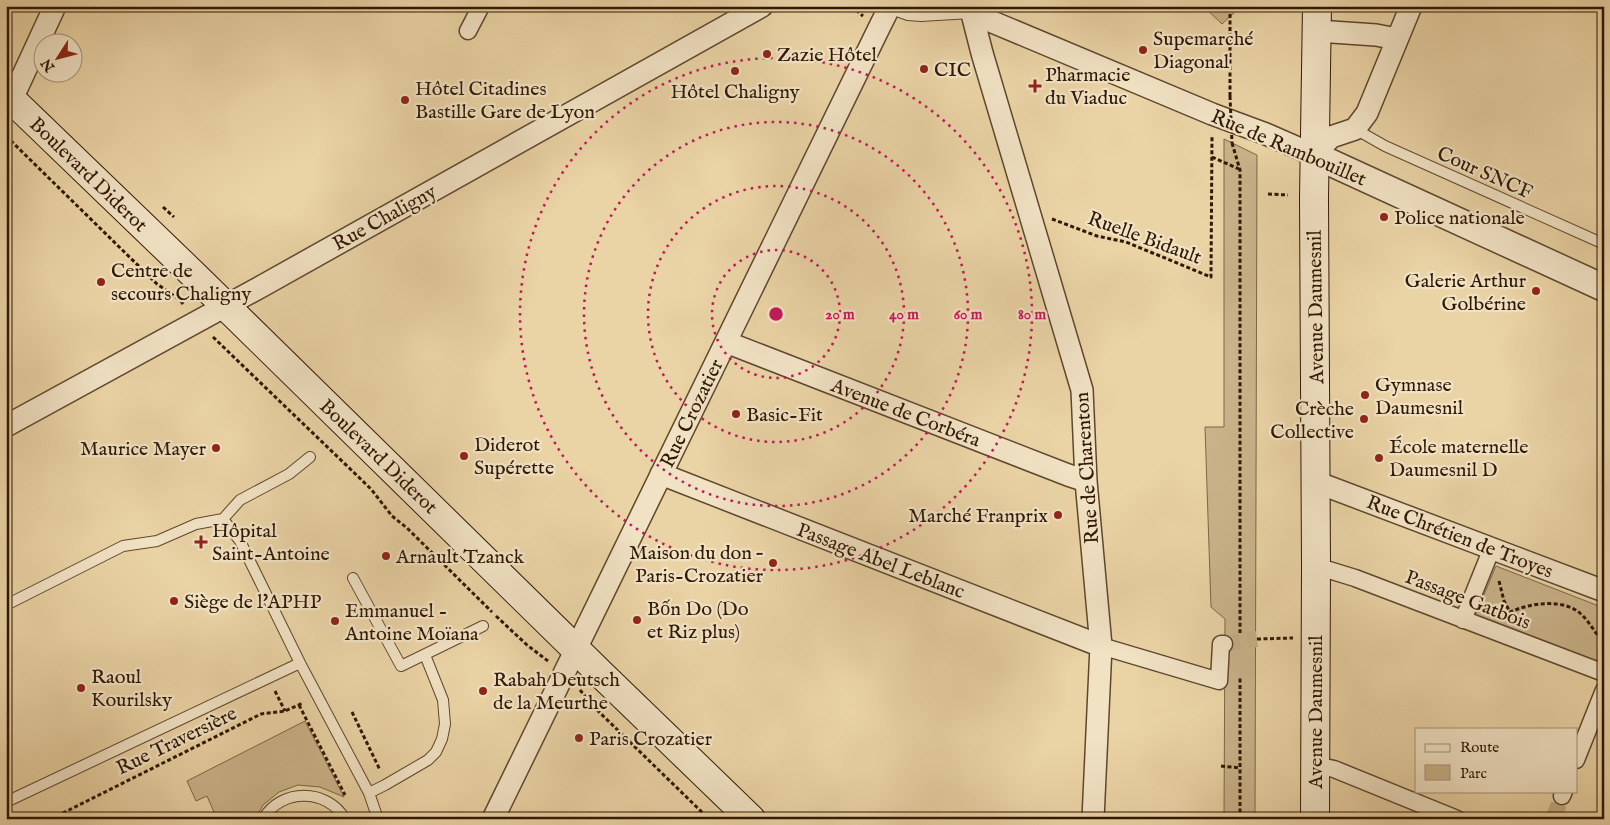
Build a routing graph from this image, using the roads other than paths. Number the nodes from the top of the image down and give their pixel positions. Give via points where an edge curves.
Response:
1 (55, 6) edge
2 (481, 6) edge
3 (762, 6) edge
4 (1411, 6) edge
5 (888, 7) edge
6 (971, 10) edge
7 (1317, 19) edge
8 (468, 31) dead end
9 (1397, 39) junction
10 (9, 97) edge
11 (1355, 129) junction
12 (1314, 155) junction
13 (1604, 244) edge
14 (1604, 288) edge
15 (225, 306) junction
16 (726, 342) junction
17 (6, 426) edge
18 (310, 457) dead end
19 (662, 474) junction
20 (1086, 481) junction
21 (1316, 482) junction
22 (223, 519) junction
23 (1489, 557) junction
24 (1316, 566) junction
25 (353, 578) dead end
26 (1604, 591) edge
27 (6, 605) edge
28 (1463, 620) junction
29 (483, 626) dead end
30 (1232, 641) road end
31 (1101, 646) junction
32 (576, 648) junction
33 (425, 654) junction
34 (300, 663) junction
35 (1604, 674) edge
36 (1604, 690) edge
37 (1578, 755) edge
38 (1315, 765) junction
39 (369, 793) junction
40 (6, 802) edge
41 (263, 819) edge
42 (345, 819) edge
43 (378, 819) edge
44 (492, 819) edge
45 (752, 819) edge
46 (1093, 819) edge
47 (1314, 819) edge
48 (1457, 819) edge

1 - 10 street
2 - 8 street
3 - 15 street, Rue Chaligny
4 - 9 street
5 - 6 lane via 921,16
5 - 16 street, Rue Crozatier
6 - 12 street, Rue de Rambouillet
6 - 20 street, Rue de Charenton via 1082,390
7 - 9 street
7 - 12 main road, Avenue Daumesnil
9 - 11 street via 1367,113
10 - 15 main road, Boulevard Diderot
11 - 12 street via 1331,137
11 - 13 lane, Cour SNCF via 1385,146
12 - 14 street, Rue de Rambouillet
12 - 21 main road, Avenue Daumesnil
15 - 17 street, Rue Chaligny
15 - 32 main road, Boulevard Diderot
16 - 19 street, Rue Crozatier
16 - 20 street, Avenue de Corbéra
18 - 22 lane via 289,474 240,500
19 - 31 street, Passage Abel Leblanc
19 - 32 street, Rue Crozatier
20 - 31 street, Rue de Charenton
21 - 23 street, Rue Chrétien de Troyes
21 - 24 main road, Avenue Daumesnil
22 - 27 lane via 196,524 157,541 123,546
22 - 34 lane via 240,541
23 - 26 street, Rue Chrétien de Troyes
23 - 28 street
24 - 28 street, Passage Gatbois
24 - 38 main road, Avenue Daumesnil
25 - 33 lane via 401,666
28 - 35 street, Passage Gatbois
29 - 33 lane
30 - 31 street via 1221,644 1219,681
31 - 46 street, Rue de Charenton
32 - 44 street, Rue Crozatier
32 - 45 main road, Boulevard Diderot
33 - 39 lane via 445,709 442,738 428,760
34 - 39 lane
34 - 40 lane
36 - 37 street
38 - 47 main road, Avenue Daumesnil
38 - 48 street via 1334,769
39 - 43 lane
41 - 42 lane via 283,800 305,795 324,800

